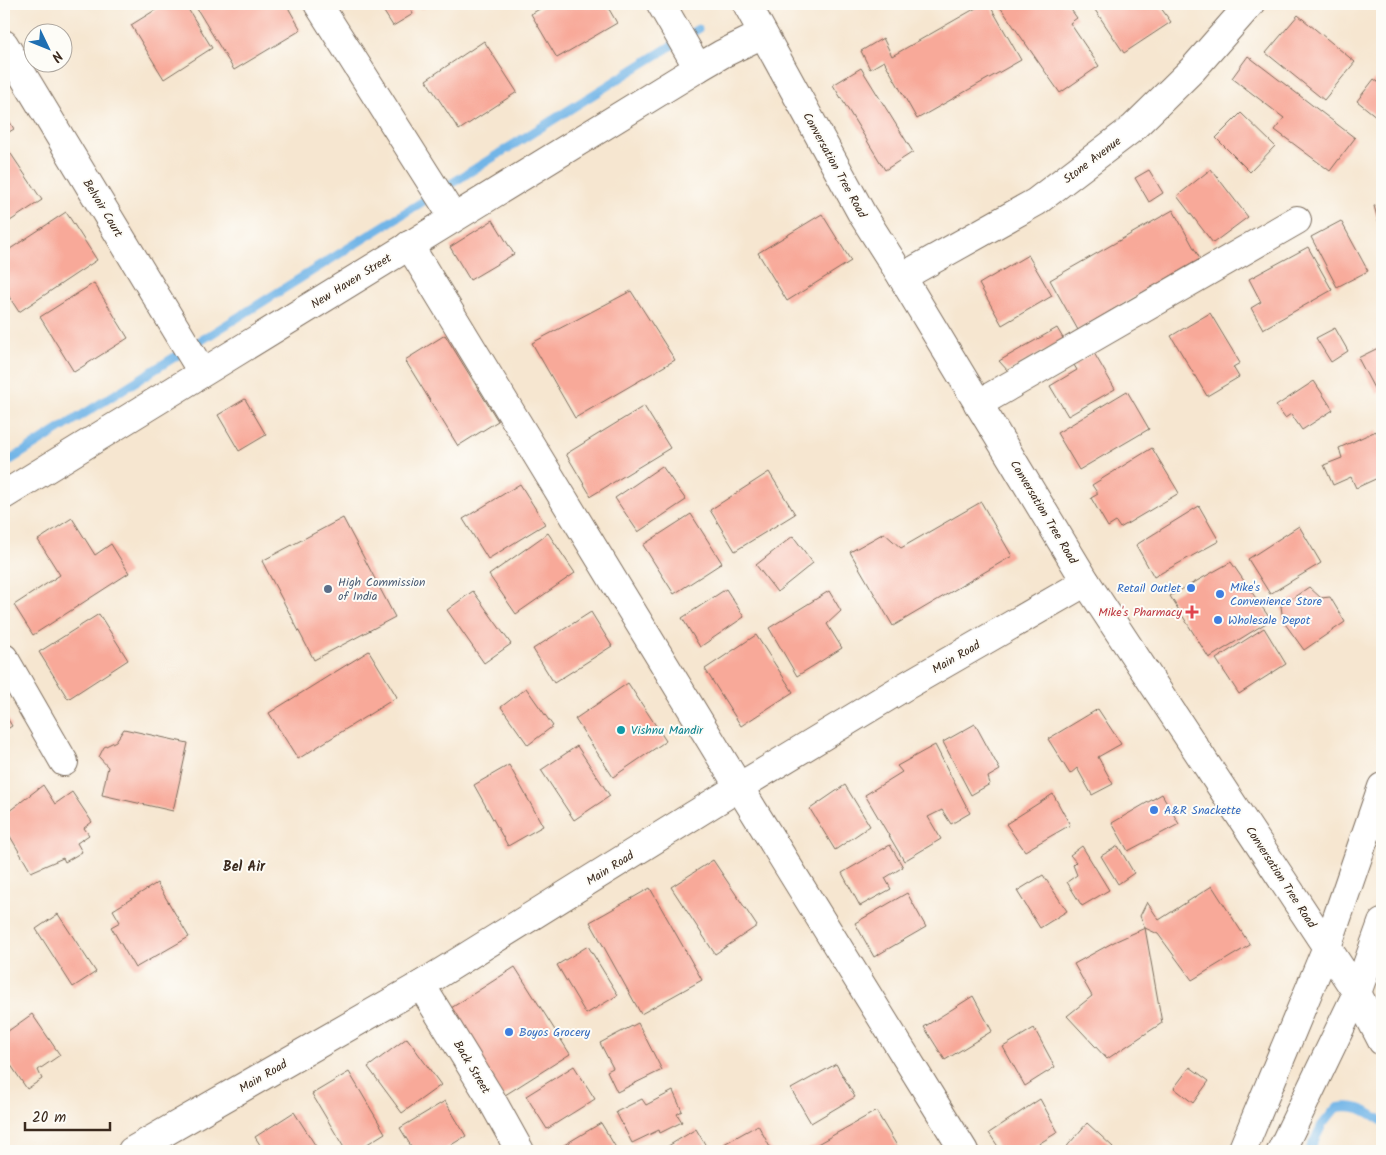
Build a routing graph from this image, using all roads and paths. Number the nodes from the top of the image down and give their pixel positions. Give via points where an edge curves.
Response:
1 (318, 4) edge
2 (748, 4) edge
3 (1250, 4) edge
4 (665, 10) edge
5 (764, 34) junction
6 (4, 44) edge
7 (694, 60) junction
8 (453, 218) junction
9 (1297, 220) dead end
10 (409, 245) junction
11 (902, 278) junction
12 (202, 372) junction
13 (978, 404) junction
14 (4, 494) edge
15 (1086, 582) junction
16 (4, 658) edge
17 (64, 762) dead end
18 (739, 787) junction
19 (1382, 787) edge
20 (1382, 923) edge
21 (1327, 947) junction
22 (421, 985) junction
23 (1357, 993) junction
24 (1382, 1040) edge
25 (132, 1151) edge
26 (520, 1151) edge
27 (964, 1151) edge
28 (1242, 1151) edge
29 (1281, 1151) edge

1 - 8 street
2 - 5 street, Conversation Tree Road
3 - 11 street, Stone Avenue via 1193,69 1133,128 1036,202
4 - 7 street
5 - 7 street via 722,54
5 - 11 street, Conversation Tree Road via 862,214
6 - 12 street, Belvoir Court
7 - 8 street, New Haven Street
8 - 10 street, New Haven Street
9 - 13 street
10 - 12 street, New Haven Street
10 - 18 street
11 - 13 street, Conversation Tree Road
12 - 14 street, New Haven Street
13 - 15 street, Conversation Tree Road
15 - 18 street, Main Road
15 - 21 street, Conversation Tree Road
16 - 17 street
18 - 22 street, Main Road
18 - 27 street
19 - 21 street
20 - 23 street
21 - 23 street, Conversation Tree Road
21 - 28 street
22 - 25 street, Main Road
22 - 26 street, Back Street
23 - 24 street, Conversation Tree Road
23 - 29 street

